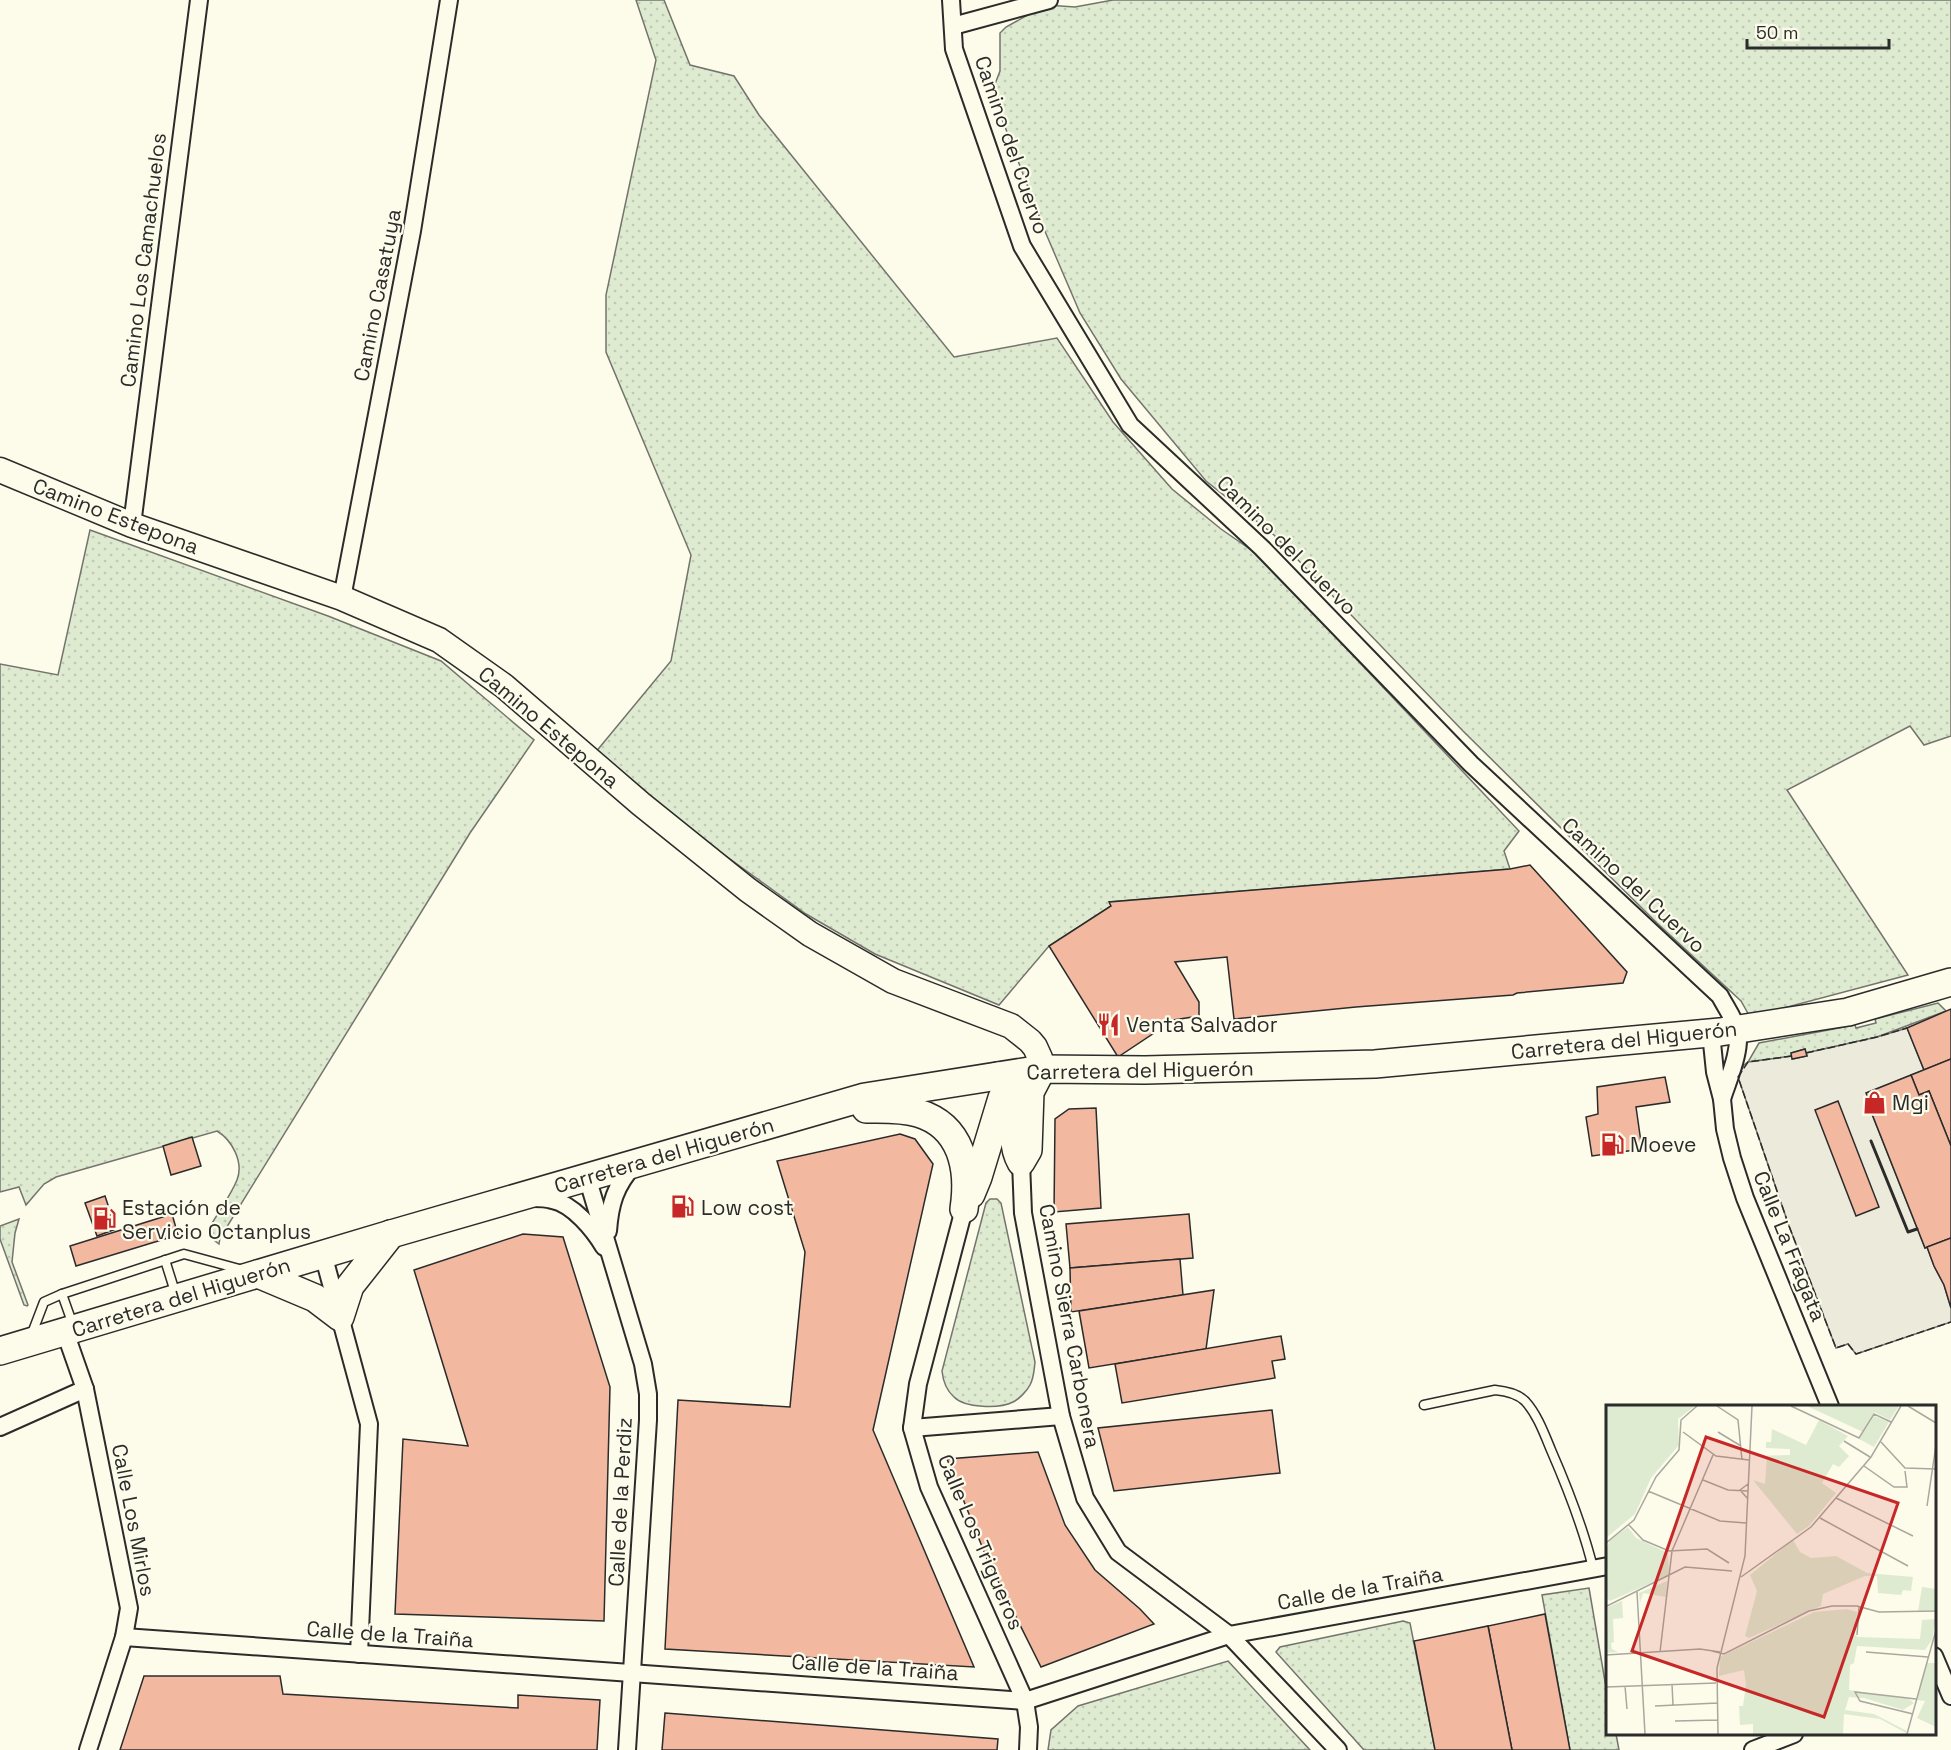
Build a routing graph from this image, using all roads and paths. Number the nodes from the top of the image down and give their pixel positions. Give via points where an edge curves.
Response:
1 (199, 0) edge
2 (449, 0) edge
3 (951, 0) edge
4 (1049, 0) edge
5 (953, 27) junction
6 (0, 470) edge
7 (132, 525) junction
8 (342, 598) junction
9 (1951, 982) edge
10 (1724, 1031) junction
11 (1019, 1075) junction
12 (1722, 1099) junction
13 (793, 1118) junction
14 (985, 1156) junction
15 (635, 1163) junction
16 (1021, 1168) junction
17 (587, 1177) junction
18 (520, 1196) junction
19 (964, 1209) junction
20 (391, 1234) junction
21 (607, 1241) junction
22 (323, 1254) junction
23 (165, 1260) junction
24 (613, 1262) junction
25 (258, 1274) junction
26 (62, 1294) junction
27 (177, 1298) junction
28 (340, 1317) junction
29 (70, 1331) junction
30 (28, 1343) junction
31 (0, 1352) edge
32 (84, 1389) junction
33 (1829, 1405) edge
34 (1424, 1406) dead end
35 (1061, 1416) junction
36 (0, 1427) edge
37 (912, 1428) junction
38 (1600, 1567) edge
39 (1228, 1635) junction
40 (124, 1637) junction
41 (359, 1654) junction
42 (1936, 1658) edge
43 (632, 1673) junction
44 (1943, 1674) edge
45 (1951, 1696) edge
46 (1025, 1701) junction
47 (1791, 1735) edge
48 (88, 1750) edge
49 (627, 1750) edge
50 (1028, 1750) edge
51 (1338, 1750) edge
52 (1753, 1750) edge

1 - 7 street, Camino Los Camachuelos
2 - 8 street, Camino Casatuya via 412,231
3 - 5 street, Camino del Cuervo
4 - 5 street
5 - 10 street, Camino del Cuervo via 954,49 1022,246 1130,425 1262,548 1471,765 1720,996
6 - 7 main road, Camino Estepona
7 - 8 main road, Camino Estepona
8 - 11 main road, Camino Estepona via 439,640 504,686 641,804 810,934 893,981 1011,1026 1030,1041 1040,1058
9 - 10 main road, Carretera del Higuerón via 1848,1012
10 - 11 main road, Carretera del Higuerón via 1375,1064
10 - 12 street, Calle La Fragata via 1715,1072
10 - 12 street, Calle La Fragata via 1738,1040
11 - 13 main road, Carretera del Higuerón via 865,1097
11 - 14 main road via 1002,1098
11 - 16 main road via 1030,1092 1028,1150
12 - 33 street, Calle La Fragata via 1725,1129 1745,1198
13 - 15 main road, Carretera del Higuerón
13 - 19 main road via 861,1109 897,1109 930,1117 955,1139 963,1160 967,1185
14 - 16 main road via 1004,1146
14 - 19 main road
15 - 17 main road, Carretera del Higuerón
15 - 21 street, Calle de la Perdiz via 612,1201
16 - 35 street, Camino Sierra Carbonera via 1027,1237
17 - 18 main road, Carretera del Higuerón
17 - 21 street, Calle de la Perdiz
18 - 20 main road, Carretera del Higuerón
18 - 24 street, Calle de la Perdiz via 554,1200 566,1206 590,1228
19 - 37 street, Calle Los Trigueros via 918,1384
20 - 22 main road, Carretera del Higuerón
20 - 28 main road via 350,1286
21 - 24 street, Calle de la Perdiz
22 - 25 main road, Carretera del Higuerón
22 - 28 street
23 - 25 lane via 184,1254
23 - 26 lane
23 - 27 lane
24 - 43 street, Calle de la Perdiz via 648,1394
25 - 27 main road, Carretera del Higuerón
25 - 28 main road via 315,1298
26 - 29 lane
26 - 30 lane via 44,1302
27 - 29 main road, Carretera del Higuerón
28 - 41 street via 369,1424
29 - 30 main road, Carretera del Higuerón
29 - 32 street, Calle Los Mirlos
30 - 31 main road, Carretera del Higuerón
32 - 36 street
32 - 40 street, Calle Los Mirlos via 129,1608
34 - 38 lane via 1495,1390 1517,1395 1524,1401 1543,1430
35 - 37 street
35 - 39 street, Camino Sierra Carbonera via 1085,1498 1119,1552
37 - 46 street, Calle Los Trigueros via 929,1487
38 - 39 street, Calle de la Traiña
39 - 46 street, Calle de la Traiña
39 - 51 street, Camino Sierra Carbonera
40 - 41 street, Calle de la Traiña
40 - 48 street, Calle Los Mirlos
41 - 43 street, Calle de la Traiña
42 - 44 street
43 - 46 street, Calle de la Traiña
43 - 49 street, Calle de la Perdiz
44 - 45 street
46 - 50 street, Calle Los Trigueros
47 - 52 street

